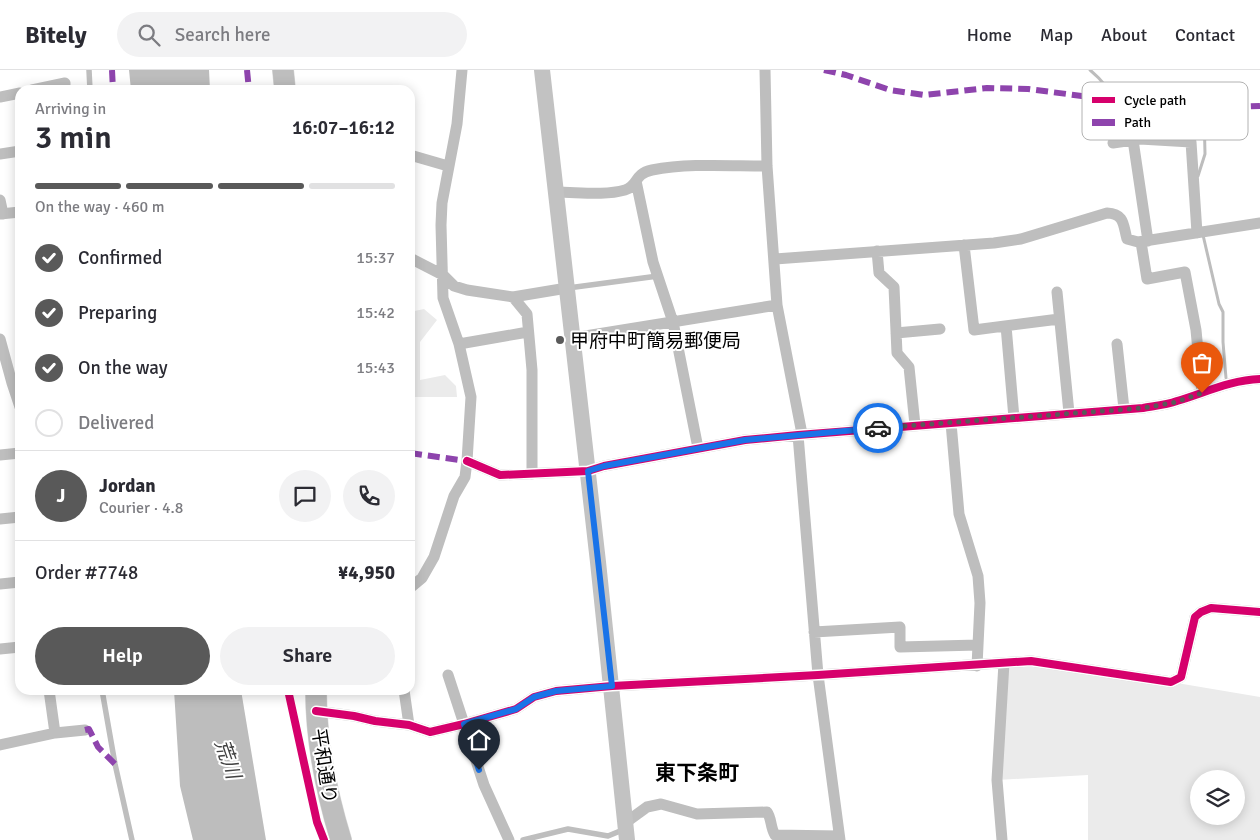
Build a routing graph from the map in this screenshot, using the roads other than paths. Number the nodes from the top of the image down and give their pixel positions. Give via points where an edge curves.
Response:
1 (89, 70) edge
2 (283, 70) edge
3 (462, 70) edge
4 (542, 70) edge
5 (765, 70) edge
6 (53, 85) edge
7 (65, 85) edge
8 (90, 85) edge
9 (284, 85) edge
10 (15, 94) edge
11 (0, 97) edge
12 (1133, 140) junction
13 (1113, 143) dead end
14 (15, 152) edge
15 (0, 154) edge
16 (415, 157) edge
17 (448, 166) junction
18 (767, 166) junction
19 (636, 181) junction
20 (556, 192) junction
21 (0, 200) edge
22 (15, 213) edge
23 (2, 214) edge
24 (1260, 223) edge
25 (1197, 233) junction
26 (1144, 241) junction
27 (964, 245) junction
28 (877, 251) junction
29 (774, 259) junction
30 (415, 261) edge
31 (442, 275) junction
32 (658, 276) junction
33 (567, 288) junction
34 (1056, 292) dead end
35 (513, 297) junction
36 (777, 304) junction
37 (1059, 319) junction
38 (673, 322) junction
39 (1006, 326) junction
40 (940, 329) dead end
41 (528, 332) junction
42 (896, 333) junction
43 (573, 338) junction
44 (0, 339) edge
45 (458, 344) junction
46 (1117, 344) dead end
47 (1260, 379) edge
48 (6, 384) edge
49 (1202, 393) junction
50 (15, 398) edge
51 (1124, 409) junction
52 (1069, 413) junction
53 (1014, 418) junction
54 (951, 423) junction
55 (915, 425) junction
56 (800, 434) junction
57 (698, 448) junction
58 (15, 454) edge
59 (0, 455) edge
60 (467, 461) junction
61 (588, 471) junction
62 (532, 474) junction
63 (15, 518) edge
64 (0, 519) edge
65 (15, 582) edge
66 (0, 584) edge
67 (415, 584) edge
68 (1260, 612) edge
69 (814, 632) junction
70 (978, 645) junction
71 (15, 648) edge
72 (0, 649) edge
73 (1004, 664) junction
74 (977, 666) junction
75 (448, 675) dead end
76 (818, 675) junction
77 (612, 686) junction
78 (50, 695) edge
79 (103, 695) edge
80 (316, 695) edge
81 (405, 695) edge
82 (316, 712) junction
83 (464, 724) junction
84 (409, 725) junction
85 (85, 730) dead end
86 (54, 733) junction
87 (0, 745) edge
88 (626, 830) edge
89 (839, 838) edge
90 (132, 840) edge
91 (341, 840) edge
92 (510, 840) edge
93 (523, 840) edge
94 (1002, 840) edge

1 - 8 lane
2 - 9 highway
3 - 17 street via 457,124
4 - 20 street
5 - 18 street
6 - 7 street via 65,82
10 - 11 street
12 - 13 street
12 - 25 street via 1191,142
12 - 26 street
14 - 15 street
16 - 17 street
17 - 31 street via 442,203
18 - 19 street via 683,167 650,171 640,174
18 - 29 street
19 - 20 street via 626,190 606,193
19 - 32 street
20 - 33 street
21 - 23 street
22 - 23 street
24 - 25 street
25 - 26 street
26 - 27 street via 1127,240 1120,216 1107,213 1021,239
26 - 49 street via 1147,279 1185,272 1196,330
27 - 28 street
27 - 39 street via 974,330
28 - 29 street
28 - 42 street via 879,273 894,287
29 - 36 street
30 - 31 street
31 - 35 street via 454,286
31 - 45 street via 443,298
32 - 33 lane
32 - 38 street
33 - 35 street
33 - 43 street
34 - 37 street
35 - 41 street via 527,314
36 - 38 street
36 - 56 street
37 - 39 street
37 - 52 street
38 - 43 street
38 - 57 street
39 - 53 street
40 - 42 street
41 - 45 street
41 - 62 street via 532,370
42 - 55 street via 897,353 910,367
43 - 61 street
44 - 48 street
45 - 60 street via 471,397
46 - 51 street
47 - 49 street via 1249,379
48 - 50 street
49 - 51 street via 1176,402
51 - 52 street
52 - 53 street
53 - 54 street
54 - 55 street
54 - 70 street via 959,514 978,576
55 - 56 street
56 - 57 street
56 - 69 street
57 - 61 street
58 - 59 street
60 - 62 street via 500,475
60 - 67 street via 465,477 454,496 434,557
61 - 62 street
61 - 77 street
63 - 64 street
65 - 66 street
68 - 73 street via 1211,608 1201,612 1195,617 1181,677 1171,682 1031,661
69 - 70 street via 900,627 900,647
69 - 76 street
70 - 74 street
71 - 72 street
73 - 74 street
73 - 94 street via 997,780
74 - 76 street
75 - 83 street
76 - 77 street
76 - 89 street
77 - 83 street via 556,691 534,697 516,709
77 - 88 street
78 - 86 street
79 - 90 lane
80 - 82 highway, 平和通り
81 - 84 street
82 - 84 street
82 - 91 highway, 平和通り via 322,765
83 - 84 street via 430,732
83 - 92 street via 484,785
85 - 86 street
86 - 87 street
88 - 89 street via 647,807 661,804 697,814 766,812 775,834
88 - 93 lane via 608,836 568,829

